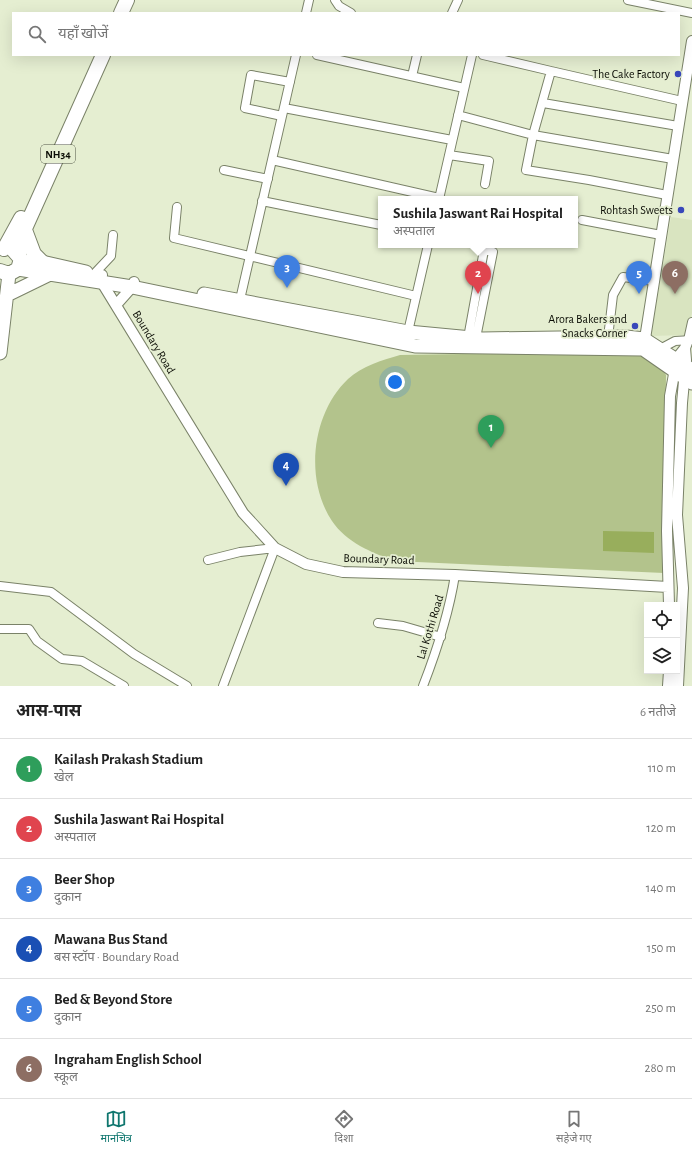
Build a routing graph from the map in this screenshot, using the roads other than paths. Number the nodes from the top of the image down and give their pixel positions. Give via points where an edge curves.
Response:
1 (118, 0) edge
2 (127, 0) edge
3 (309, 0) edge
4 (335, 0) edge
5 (458, 0) edge
6 (628, 0) edge
7 (112, 12) edge
8 (121, 12) edge
9 (306, 12) edge
10 (349, 12) edge
11 (452, 12) edge
12 (692, 13) edge
13 (692, 41) edge
14 (93, 56) edge
15 (102, 56) edge
16 (296, 56) edge
17 (322, 56) edge
18 (418, 56) edge
19 (472, 56) edge
20 (486, 56) edge
21 (551, 71) junction
22 (90, 74) junction
23 (412, 76) junction
24 (290, 82) junction
25 (464, 88) junction
26 (682, 101) junction
27 (543, 103) junction
28 (283, 112) junction
29 (458, 115) junction
30 (678, 126) junction
31 (533, 135) junction
32 (452, 140) junction
33 (449, 155) junction
34 (673, 159) junction
35 (272, 160) junction
36 (50, 164) junction
37 (224, 170) dead end
38 (268, 179) junction
39 (485, 184) dead end
40 (667, 195) junction
41 (426, 196) edge
42 (440, 196) edge
43 (262, 201) junction
44 (177, 207) dead end
45 (582, 220) dead end
46 (378, 224) edge
47 (25, 230) junction
48 (113, 235) dead end
49 (661, 235) junction
50 (427, 248) edge
51 (1, 250) edge
52 (250, 256) junction
53 (14, 266) edge
54 (45, 269) junction
55 (99, 277) junction
56 (654, 281) junction
57 (133, 284) junction
58 (6, 295) junction
59 (416, 296) junction
60 (116, 305) junction
61 (238, 305) junction
62 (692, 322) edge
63 (609, 329) dead end
64 (407, 339) junction
65 (473, 342) junction
66 (688, 343) edge
67 (644, 344) junction
68 (660, 349) junction
69 (0, 353) edge
70 (684, 371) edge
71 (275, 548) junction
72 (208, 560) dead end
73 (455, 574) junction
74 (0, 586) edge
75 (668, 587) junction
76 (669, 602) edge
77 (378, 623) dead end
78 (0, 629) edge
79 (440, 637) junction
80 (669, 674) edge
81 (124, 686) edge
82 (187, 686) edge
83 (223, 686) edge
84 (423, 686) edge
85 (668, 686) edge
86 (678, 686) edge

1 - 7 highway
2 - 8 highway
3 - 9 street
4 - 10 street via 339,6
5 - 11 street
6 - 12 street
13 - 26 street
14 - 22 highway, NH34
15 - 22 highway, NH34
16 - 24 street
17 - 23 street
18 - 23 street
19 - 25 street
20 - 21 street
21 - 26 street
21 - 27 street
22 - 36 highway, NH34
23 - 25 street
24 - 28 street
24 - 28 street via 251,75 245,108
25 - 29 street
26 - 30 street
27 - 30 street
27 - 31 street
28 - 32 street
28 - 35 street
29 - 31 street
29 - 32 street
30 - 34 street
31 - 34 street
31 - 40 street via 526,170
32 - 33 street
33 - 39 street via 489,161
33 - 42 street
34 - 40 street
35 - 38 street
35 - 41 street
36 - 47 highway, NH34
36 - 51 highway, NH34
37 - 38 street
38 - 43 street
40 - 49 street
43 - 46 street
43 - 52 street
44 - 52 street via 174,238
45 - 49 street
47 - 53 highway, NH34
47 - 54 highway via 34,254
48 - 55 street via 111,256
49 - 56 street
50 - 59 street
51 - 53 highway via 11,249
52 - 59 street
52 - 61 street
53 - 54 main road
53 - 58 main road
54 - 55 main road
54 - 58 main road
55 - 57 main road
55 - 60 street, Boundary Road
56 - 63 street via 623,277 613,295
56 - 67 street
57 - 60 street
57 - 61 main road
58 - 69 main road
59 - 64 street
60 - 71 street, Boundary Road via 243,513
61 - 64 main road
62 - 66 street
64 - 65 main road
65 - 65 street via 484,250 493,252
65 - 67 main road via 579,343 626,337
66 - 68 street via 674,340
66 - 70 street
67 - 68 main road
67 - 70 main road
68 - 70 main road
70 - 75 street via 670,396
70 - 86 street via 677,514 683,588
71 - 72 street via 240,552
71 - 73 street, Boundary Road via 306,564 343,572
71 - 83 street
73 - 75 street, Boundary Road
73 - 79 street, Lal Kothi Road via 451,602
74 - 82 street via 51,592 134,654
75 - 76 street
77 - 79 street via 403,626
78 - 81 street via 29,629 37,641 62,660 82,662
79 - 84 street, Lal Kothi Road
80 - 85 street

